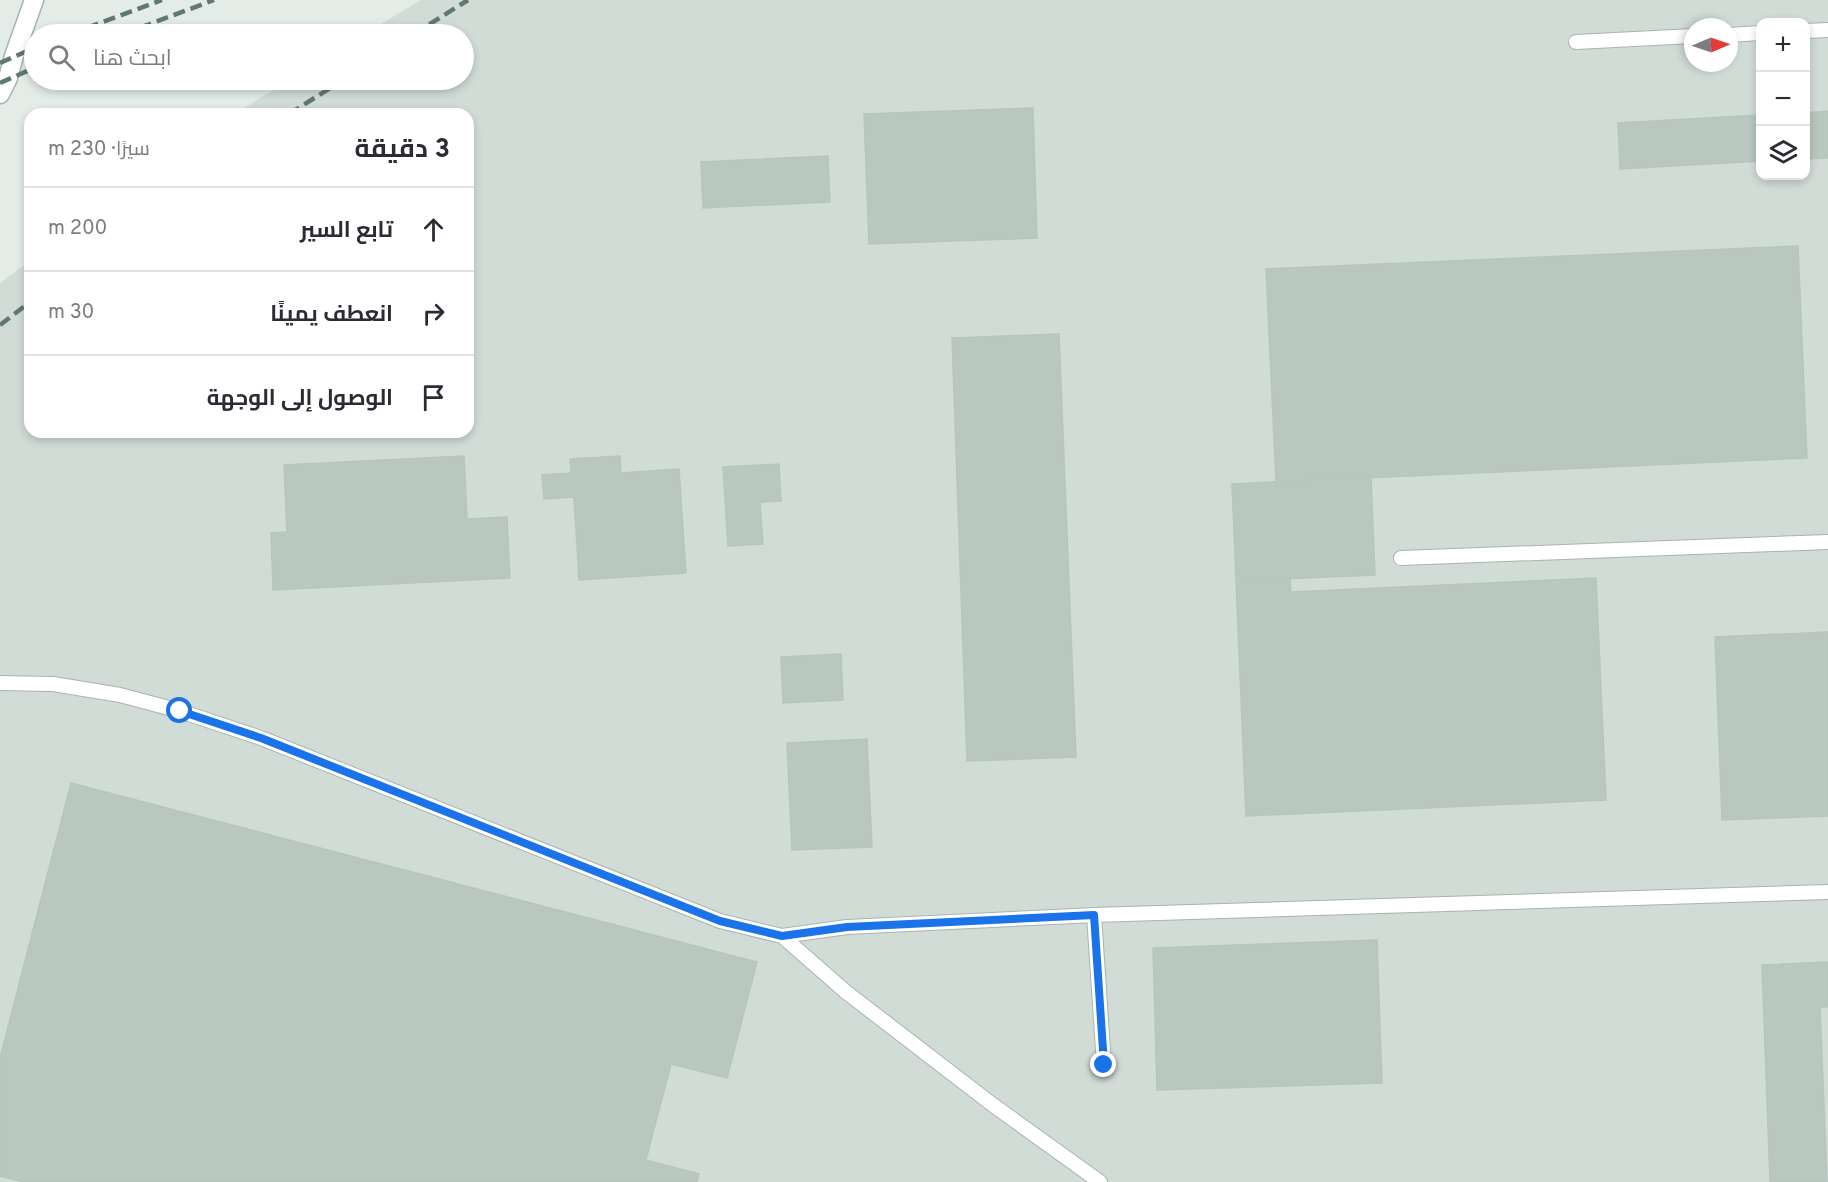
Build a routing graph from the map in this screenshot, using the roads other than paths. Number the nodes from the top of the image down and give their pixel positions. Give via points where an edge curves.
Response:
1 (34, 0) edge
2 (25, 24) edge
3 (24, 28) edge
4 (1828, 30) edge
5 (1810, 31) edge
6 (1756, 33) edge
7 (1738, 34) edge
8 (1684, 36) edge
9 (1576, 42) dead end
10 (0, 94) edge
11 (1828, 542) edge
12 (1401, 558) dead end
13 (0, 683) edge
14 (1828, 892) edge
15 (1094, 915) junction
16 (782, 936) junction
17 (1104, 1065) dead end
18 (1100, 1182) edge

1 - 2 main road
3 - 10 main road
4 - 5 lane
6 - 7 lane
8 - 9 lane
11 - 12 lane
13 - 16 lane via 53,684 120,695 180,711 261,738 720,921
14 - 15 lane
15 - 16 lane via 847,927
15 - 17 lane
16 - 18 lane via 846,992

